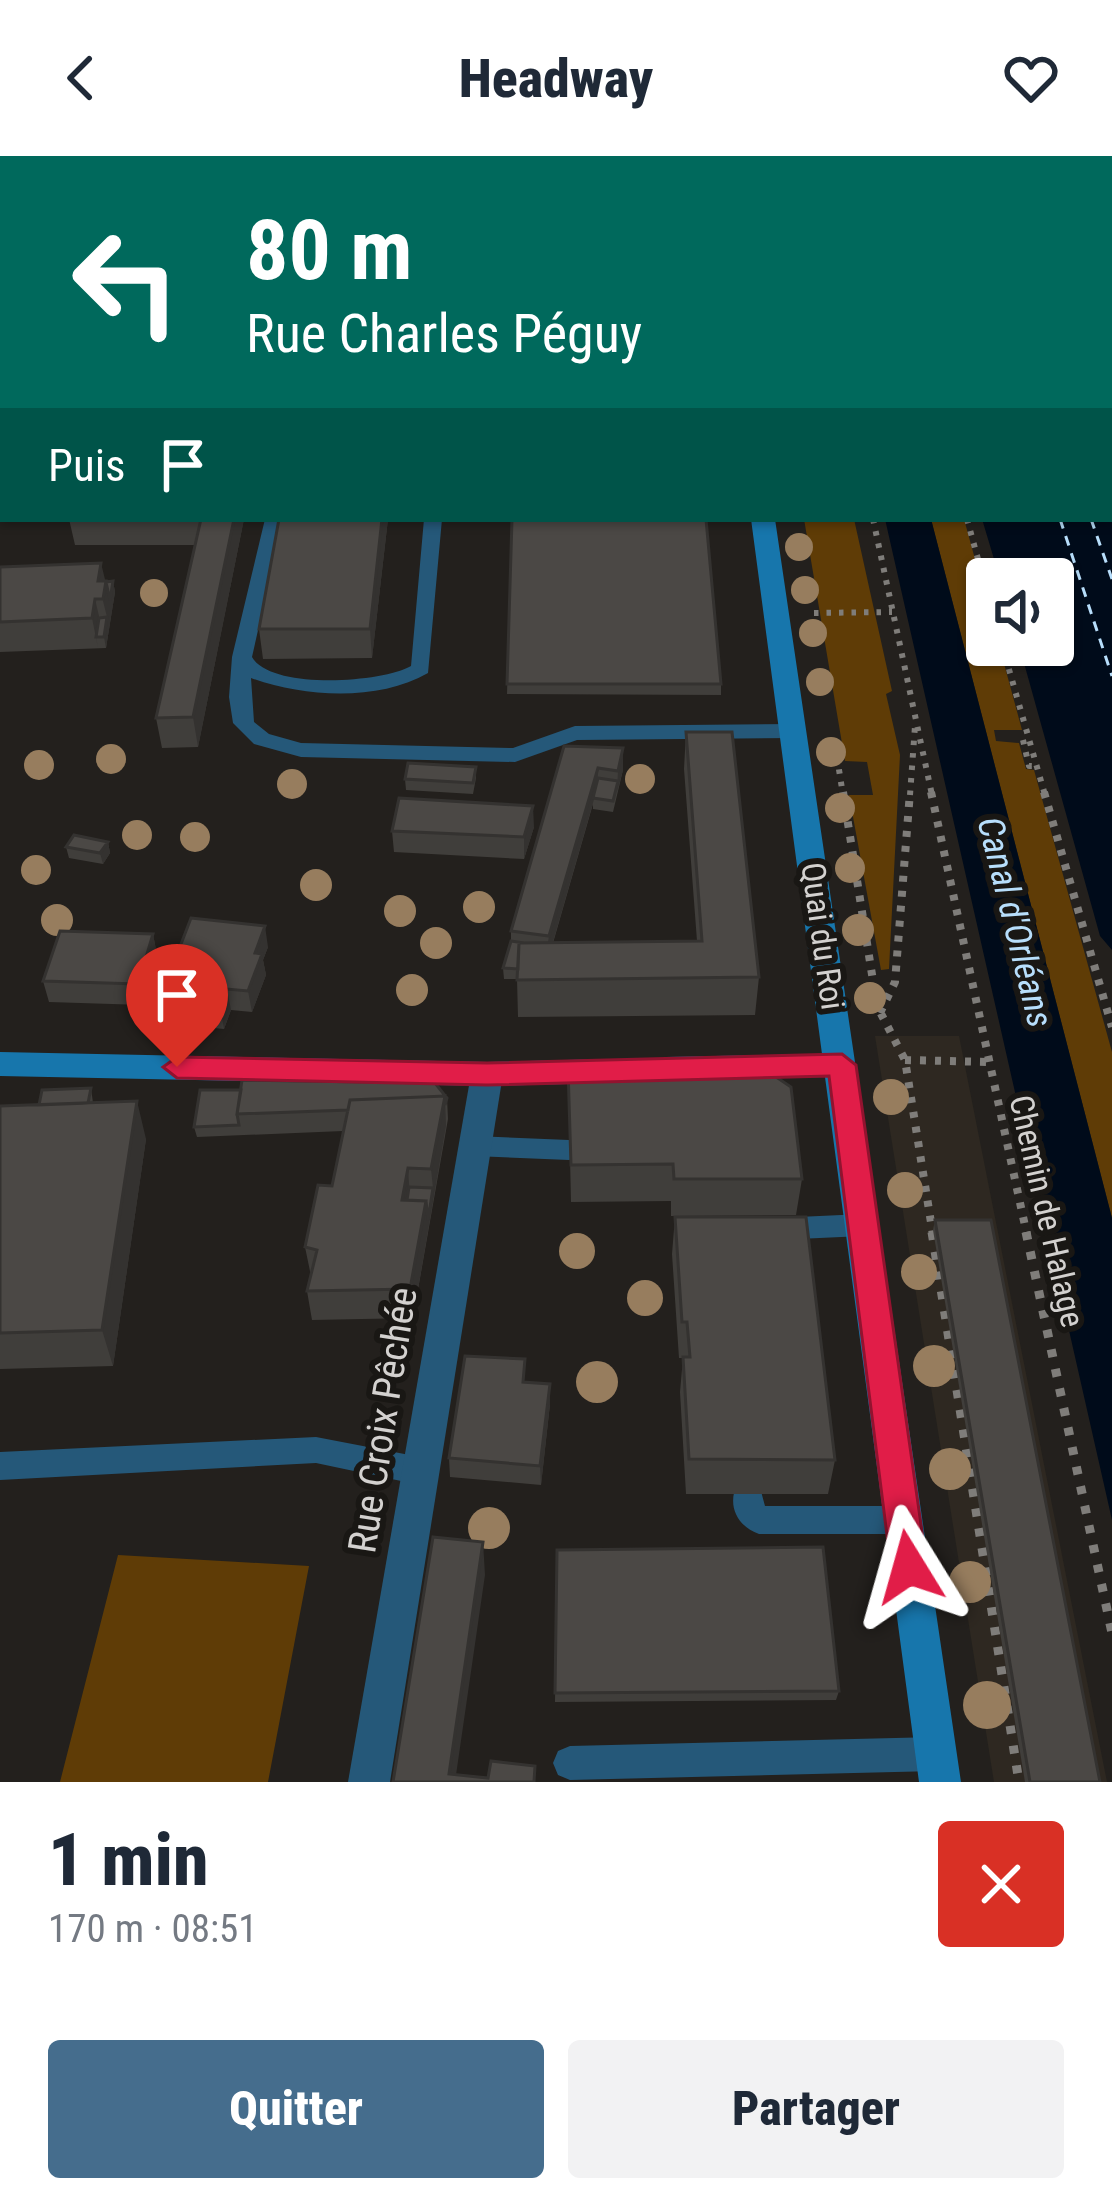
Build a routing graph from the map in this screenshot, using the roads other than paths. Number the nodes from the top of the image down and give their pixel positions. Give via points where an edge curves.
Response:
1 (273, 522) edge
2 (433, 522) edge
3 (763, 522) edge
4 (242, 657) junction
5 (793, 731) junction
6 (0, 1064) edge
7 (842, 1065) junction
8 (487, 1074) junction
9 (474, 1145) junction
10 (569, 1150) edge
11 (863, 1225) junction
12 (747, 1229) edge
13 (0, 1466) edge
14 (420, 1471) junction
15 (748, 1494) edge
16 (903, 1520) junction
17 (570, 1763) dead end
18 (938, 1768) edge
19 (369, 1782) edge

1 - 4 lane
2 - 4 lane via 421,669 410,679 284,683 248,669
3 - 5 street, Quai du Roi
4 - 5 lane via 238,718 245,732 301,750 514,755 575,734
5 - 7 street, Quai du Roi
6 - 8 street
7 - 8 street
7 - 11 street, Quai du Roi
8 - 9 street, Rue Croix Pêchée
9 - 10 lane
9 - 14 street, Rue Croix Pêchée
11 - 12 lane
11 - 16 street, Quai du Roi
13 - 14 lane via 316,1450
14 - 19 street, Rue Croix Pêchée
15 - 16 lane via 759,1520
16 - 18 street, Quai du Roi
17 - 18 lane

